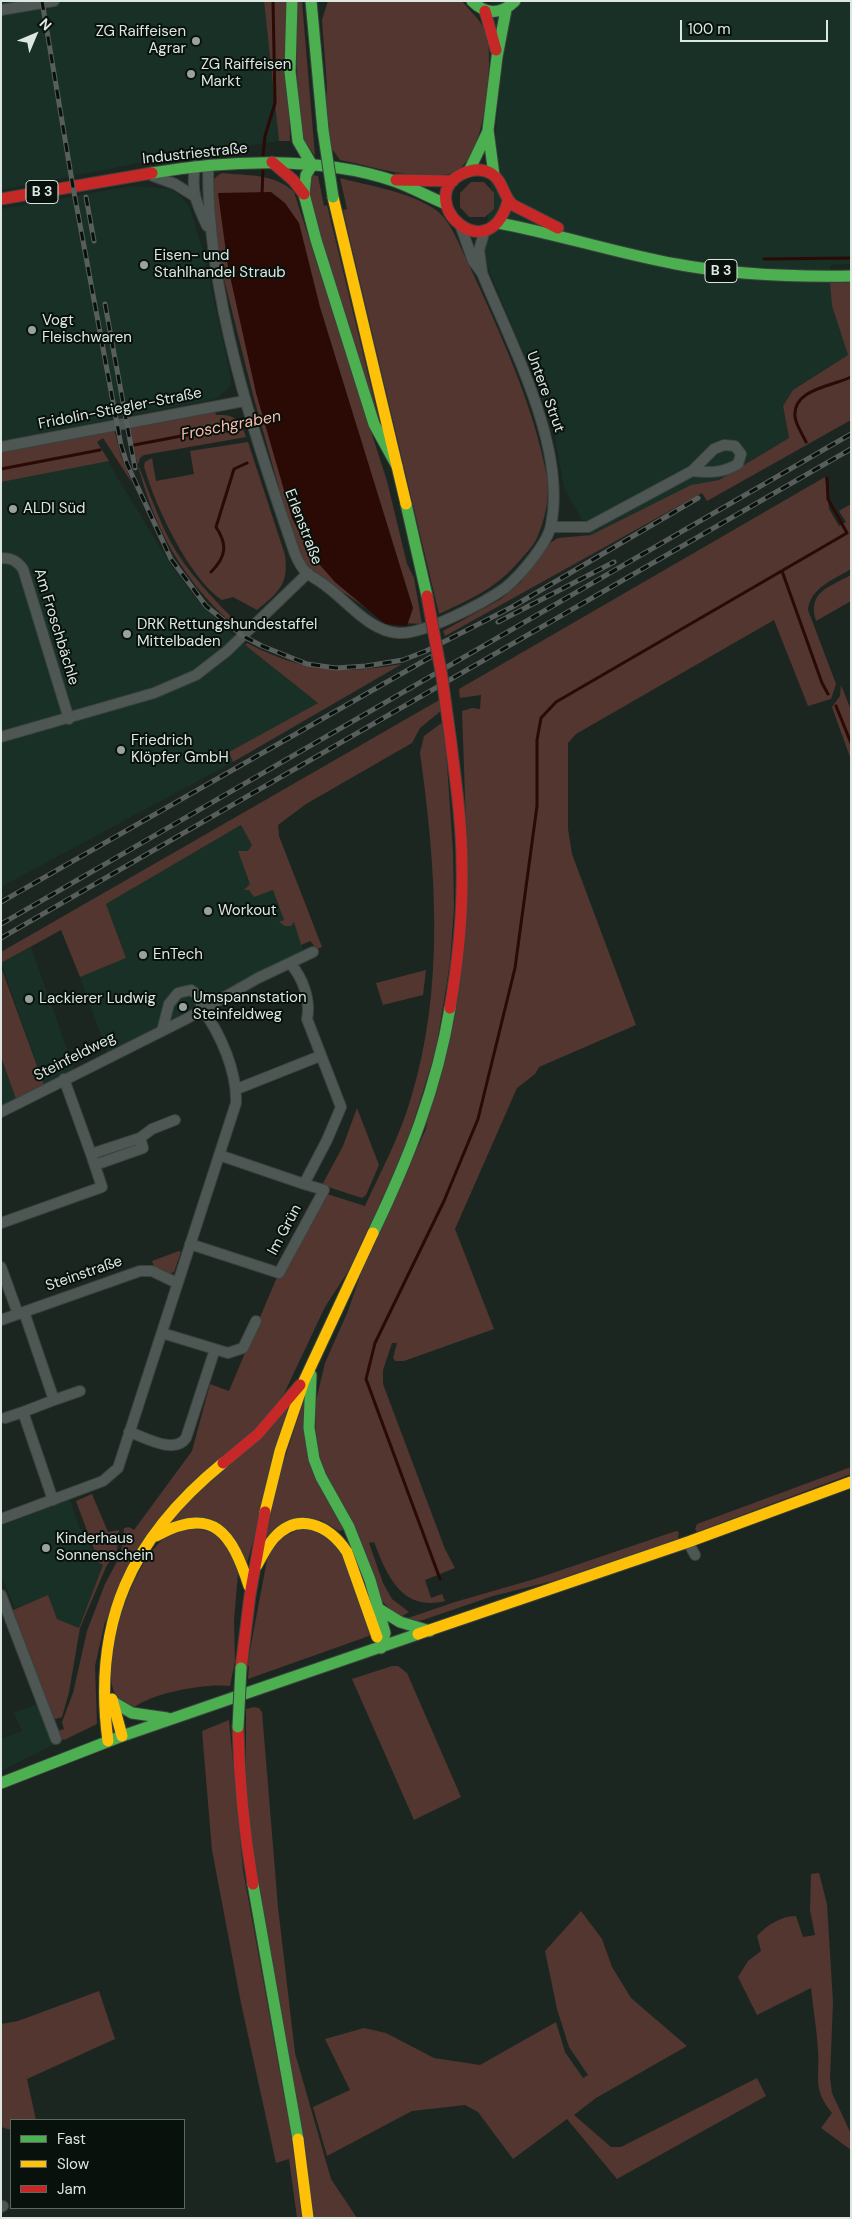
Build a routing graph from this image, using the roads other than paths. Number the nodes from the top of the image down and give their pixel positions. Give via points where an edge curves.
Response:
1 (54, 1) edge
2 (292, 1) edge
3 (311, 1) edge
4 (322, 1) edge
5 (472, 1) edge
6 (515, 1) edge
7 (1, 10) edge
8 (506, 10) junction
9 (485, 11) junction
10 (312, 26) junction
11 (497, 57) junction
12 (488, 130) junction
13 (298, 141) junction
14 (272, 162) junction
15 (208, 165) junction
16 (312, 165) junction
17 (196, 166) junction
18 (469, 171) junction
19 (144, 174) junction
20 (494, 175) junction
21 (393, 180) junction
22 (453, 181) junction
23 (304, 194) junction
24 (194, 196) junction
25 (1, 200) edge
26 (508, 201) junction
27 (446, 204) junction
28 (498, 223) junction
29 (460, 226) junction
30 (485, 230) junction
31 (210, 234) junction
32 (594, 244) junction
33 (482, 273) junction
34 (851, 276) edge
35 (244, 402) junction
36 (1, 447) edge
37 (398, 466) junction
38 (692, 471) dead end
39 (551, 527) junction
40 (1, 558) edge
41 (308, 574) junction
42 (68, 719) junction
43 (1, 737) edge
44 (313, 952) dead end
45 (290, 963) junction
46 (202, 1009) junction
47 (162, 1031) junction
48 (320, 1056) junction
49 (64, 1079) junction
50 (237, 1089) junction
51 (1, 1112) edge
52 (175, 1120) dead end
53 (140, 1138) junction
54 (91, 1154) junction
55 (219, 1155) junction
56 (95, 1165) junction
57 (304, 1184) junction
58 (1, 1224) edge
59 (190, 1244) junction
60 (1, 1267) edge
61 (177, 1283) junction
62 (21, 1313) junction
63 (1, 1320) edge
64 (256, 1321) dead end
65 (162, 1333) junction
66 (215, 1349) junction
67 (311, 1365) junction
68 (304, 1380) junction
69 (80, 1391) dead end
70 (54, 1400) junction
71 (23, 1412) junction
72 (5, 1418) dead end
73 (129, 1432) junction
74 (851, 1482) edge
75 (53, 1500) junction
76 (1, 1519) edge
77 (151, 1539) junction
78 (688, 1542) junction
79 (695, 1555) dead end
80 (252, 1572) junction
81 (249, 1587) junction
82 (1, 1595) edge
83 (379, 1609) junction
84 (430, 1631) junction
85 (382, 1648) junction
86 (102, 1677) junction
87 (113, 1702) junction
88 (174, 1719) junction
89 (122, 1736) junction
90 (56, 1739) dead end
91 (108, 1742) junction
92 (1, 1784) edge
93 (308, 2218) edge

1 - 7 street
2 - 13 main road via 290,72
3 - 10 main road
4 - 10 main road
5 - 9 main road
6 - 8 main road
8 - 9 main road
8 - 11 main road
9 - 11 main road
10 - 37 main road, bridge via 333,197
11 - 12 main road
12 - 18 main road
12 - 20 main road
13 - 14 main road via 286,154
13 - 16 main road
14 - 15 main road, Industriestraße / B 3
14 - 16 main road, Industriestraße / B 3
14 - 23 main road
15 - 17 main road, Industriestraße / B 3
15 - 31 street, Erlenstraße
16 - 21 main road, Industriestraße / B 3
16 - 23 main road via 306,175
17 - 19 main road, Industriestraße / B 3
17 - 24 street, Erlenstraße via 192,184
18 - 20 main road via 482,170
18 - 22 main road
19 - 24 street via 175,184
19 - 25 main road, Industriestraße / B 3
20 - 26 main road via 504,186
21 - 22 main road, B 3
21 - 27 main road, B 3
22 - 27 main road
23 - 37 main road via 318,249 374,424
24 - 31 street, Erlenstraße
26 - 28 main road
26 - 32 main road, B 3
27 - 29 main road via 450,216
28 - 30 main road
28 - 32 main road, B 3
29 - 30 main road
29 - 33 street, Untere Strut via 473,261
30 - 33 street, Untere Strut via 479,250
31 - 35 street, Erlenstraße
32 - 34 main road, B 3 via 698,268 778,276
33 - 39 street, Untere Strut via 529,388 547,443 555,496
35 - 36 street, Fridolin-Stiegler-Straße
35 - 41 street, Erlenstraße via 295,554
37 - 67 main road, bridge via 427,596 451,743 462,860 458,957 451,1014 432,1092 412,1151
38 - 39 street via 588,527
39 - 41 street, Untere Strut via 523,569 505,587 474,606 416,631 398,633 382,628
40 - 42 street, Am Froschbächle via 18,562 23,569
41 - 42 street, Erlenstraße via 243,636 196,675 154,693
42 - 43 street, Erlenstraße
44 - 45 street, Steinfeldweg
45 - 46 street, Steinfeldweg
45 - 48 street, Im Grün via 310,1006 307,1019
46 - 47 street, Steinfeldweg
46 - 47 street via 196,993 191,990 178,993 169,1004
46 - 50 street via 217,1032
47 - 49 street, Steinfeldweg
48 - 50 street
48 - 57 street, Im Grün via 341,1107
49 - 51 street, Steinfeldweg
49 - 54 street
50 - 55 street via 236,1104
52 - 53 street via 152,1129
53 - 54 street
53 - 56 street via 143,1148
54 - 56 street
55 - 57 street, Im Grün
55 - 59 street
56 - 58 street via 102,1187
57 - 59 street, Im Grün via 324,1190 279,1273
59 - 61 street
60 - 62 street
61 - 62 street, Steinstraße via 152,1271 140,1271
61 - 65 street
62 - 63 street, Steinstraße
62 - 70 street
64 - 66 street via 243,1348 228,1353
65 - 66 street
65 - 73 street
66 - 73 street via 186,1438 181,1444 174,1447
67 - 68 main road
67 - 83 main road via 309,1431 314,1458 322,1481 349,1526
68 - 77 main road via 259,1433 190,1492
68 - 80 main road via 276,1466
69 - 70 street
70 - 71 street
71 - 72 street
71 - 75 street
73 - 75 street via 114,1473
74 - 78 main road
75 - 76 street
77 - 81 main road via 187,1522 217,1529 231,1541
77 - 86 main road via 120,1599 106,1638
78 - 79 street
78 - 84 main road
80 - 81 main road
80 - 85 main road via 273,1539 285,1528 299,1522 316,1523 331,1530 347,1552
81 - 93 main road, bridge via 238,1727 239,1785 243,1827 298,2137
82 - 90 street
83 - 84 main road via 400,1622
83 - 85 main road via 385,1634
84 - 85 main road
85 - 88 main road
86 - 87 main road
86 - 91 main road via 103,1719
87 - 88 main road via 132,1714
87 - 89 main road
88 - 89 main road
89 - 91 main road
91 - 92 main road

